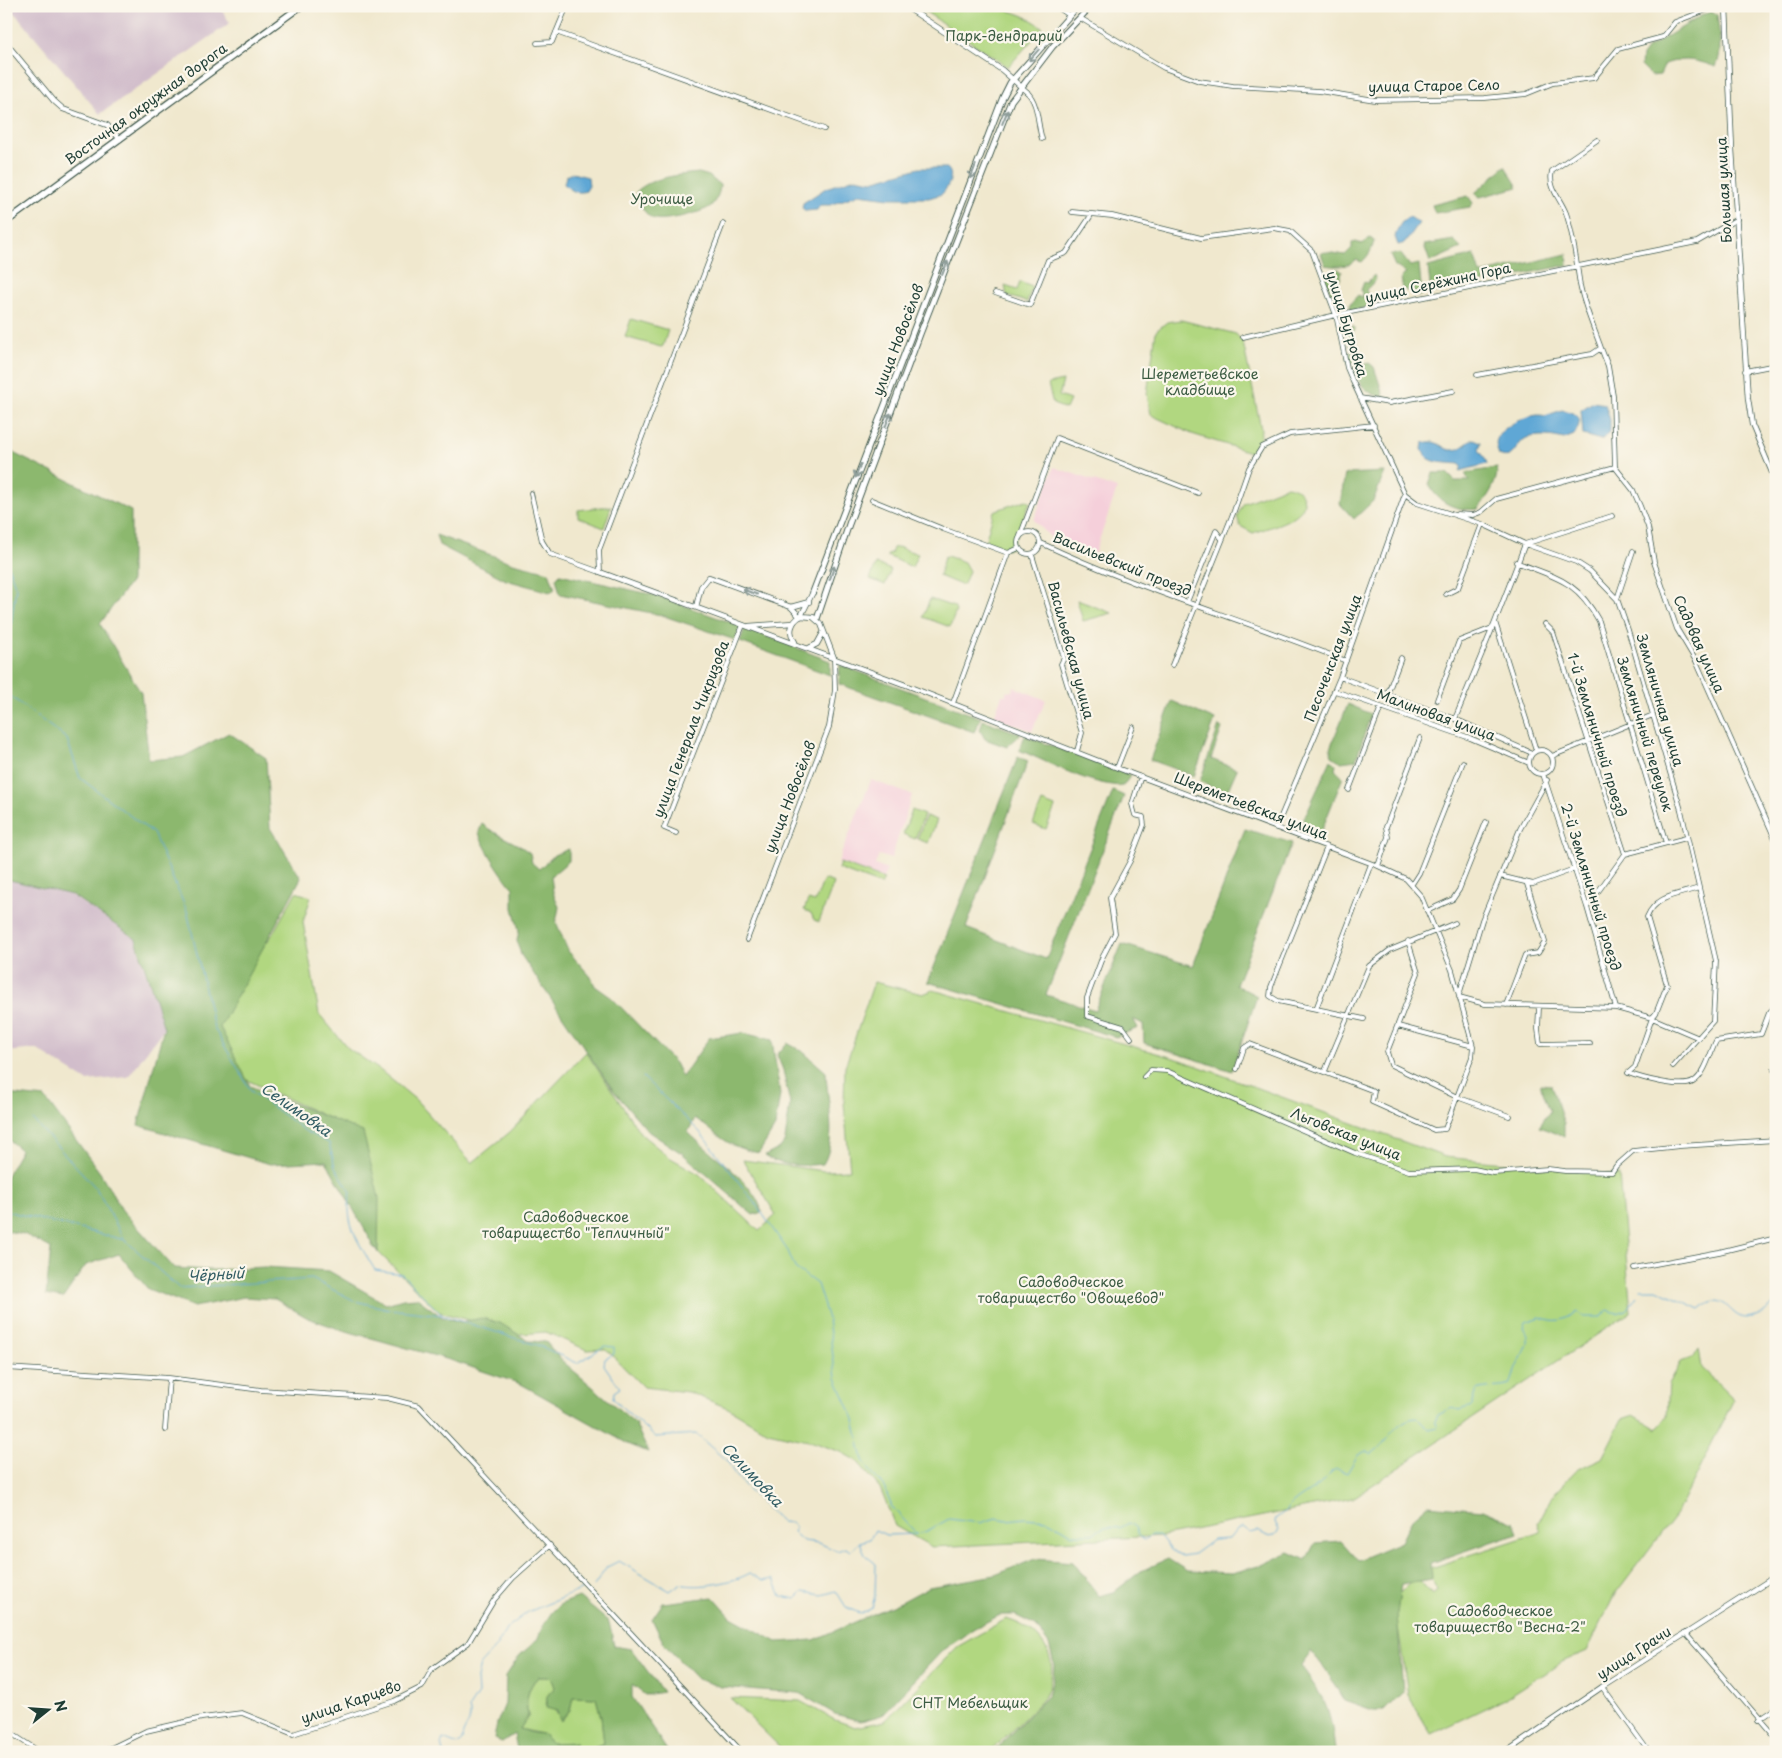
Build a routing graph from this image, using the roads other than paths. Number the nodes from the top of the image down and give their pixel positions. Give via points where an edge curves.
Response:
1 (301, 6) edge
2 (567, 6) edge
3 (905, 6) edge
4 (1056, 6) edge
5 (1078, 6) edge
6 (1091, 6) edge
7 (1717, 6) edge
8 (1726, 6) edge
9 (1069, 15) junction
10 (1080, 18) junction
11 (556, 32) junction
12 (6, 43) edge
13 (537, 43) dead end
14 (1013, 80) junction
15 (1020, 86) junction
16 (1027, 92) joint
17 (824, 129) dead end
18 (120, 139) junction
19 (1042, 139) dead end
20 (1597, 140) dead end
21 (1072, 212) dead end
22 (1090, 217) dead end
23 (1737, 219) junction
24 (6, 222) edge
25 (723, 224) dead end
26 (1578, 265) junction
27 (995, 293) dead end
28 (1336, 315) junction
29 (1244, 337) dead end
30 (1601, 348) junction
31 (1776, 365) edge
32 (1745, 371) junction
33 (1477, 375) dead end
34 (1453, 391) dead end
35 (1360, 398) junction
36 (1374, 425) junction
37 (1615, 467) junction
38 (1776, 482) edge
39 (531, 493) dead end
40 (1198, 493) dead end
41 (1406, 494) junction
42 (872, 500) dead end
43 (1454, 515) junction
44 (1612, 516) dead end
45 (1482, 524) junction
46 (1020, 536) junction
47 (1222, 539) junction
48 (1041, 544) junction
49 (1525, 544) junction
50 (1019, 548) junction
51 (1634, 551) dead end
52 (1008, 553) junction
53 (1032, 555) junction
54 (1516, 562) junction
55 (600, 572) junction
56 (813, 592) joint
57 (1446, 594) dead end
58 (1617, 599) junction
59 (809, 602) junction
60 (1187, 602) junction
61 (1195, 605) junction
62 (696, 607) junction
63 (791, 607) junction
64 (801, 616) junction
65 (817, 619) junction
66 (1495, 622) junction
67 (793, 624) junction
68 (1545, 624) dead end
69 (743, 625) junction
70 (1492, 628) junction
71 (823, 632) junction
72 (795, 643) junction
73 (809, 648) junction
74 (834, 658) junction
75 (1401, 658) dead end
76 (1346, 661) junction
77 (1172, 665) dead end
78 (1340, 676) junction
79 (903, 684) joint
80 (1334, 691) junction
81 (1387, 695) junction
82 (1437, 700) dead end
83 (953, 703) junction
84 (1382, 707) junction
85 (1653, 715) junction
86 (1455, 719) junction
87 (1629, 723) junction
88 (1133, 727) dead end
89 (1420, 738) dead end
90 (1587, 741) junction
91 (1077, 751) junction
92 (1534, 752) junction
93 (1552, 756) junction
94 (1463, 762) dead end
95 (1529, 762) junction
96 (1117, 768) junction
97 (1543, 774) junction
98 (1141, 776) junction
99 (1546, 780) junction
100 (1349, 790) dead end
101 (1486, 822) dead end
102 (1276, 828) junction
103 (676, 833) dead end
104 (1686, 838) junction
105 (1776, 841) edge
106 (1666, 843) junction
107 (1328, 847) junction
108 (1625, 854) junction
109 (1371, 864) junction
110 (1378, 866) junction
111 (1574, 869) junction
112 (1500, 876) junction
113 (1412, 884) junction
114 (1527, 884) junction
115 (1699, 888) junction
116 (1587, 907) junction
117 (1427, 911) junction
118 (1455, 923) dead end
119 (1435, 929) junction
120 (747, 940) dead end
121 (1408, 941) junction
122 (1459, 997) junction
123 (1776, 1004) edge
124 (1506, 1005) junction
125 (1539, 1007) junction
126 (1616, 1008) junction
127 (1316, 1009) junction
128 (1347, 1015) junction
129 (1652, 1018) junction
130 (1364, 1019) dead end
131 (1398, 1026) junction
132 (1131, 1038) dead end
133 (1699, 1038) junction
134 (1590, 1043) dead end
135 (1473, 1046) junction
136 (1673, 1066) dead end
137 (1237, 1069) dead end
138 (1325, 1071) junction
139 (1144, 1077) dead end
140 (1457, 1097) junction
141 (1509, 1116) dead end
142 (1776, 1140) edge
143 (1776, 1238) edge
144 (1634, 1268) dead end
145 (6, 1368) edge
146 (169, 1378) junction
147 (166, 1430) dead end
148 (550, 1545) junction
149 (1776, 1576) edge
150 (1685, 1633) junction
151 (1602, 1687) junction
152 (1776, 1708) edge
153 (1758, 1720) junction
154 (6, 1730) edge
155 (1776, 1738) edge
156 (40, 1752) edge
157 (103, 1752) edge
158 (742, 1752) edge
159 (1506, 1752) edge
160 (1649, 1752) edge

1 - 18 main road, Восточная окружная дорога
2 - 11 street
3 - 14 street
4 - 9 street
5 - 9 main road, улица Новосёлов
6 - 10 main road, улица Новосёлов
7 - 10 street, улица Старое Село via 1675,22 1663,36 1618,49 1594,78 1553,83 1526,94 1485,98 1375,100 1319,91 1199,81 1164,68
8 - 23 street, Большая улица
9 -> 14 main road, улица Новосёлов
10 - 15 main road, улица Новосёлов
11 - 13 street via 552,42
11 - 17 street
12 - 18 street via 58,105 108,125
14 - 15 street
14 -> 56 main road, улица Новосёлов via 979,155
15 - 16 street
65 -> 15 main road, улица Новосёлов via 920,334
16 - 19 street via 1036,104
18 - 24 main road, Восточная окружная дорога
20 - 26 street via 1552,171 1550,179 1567,217
21 - 28 street, улица Бугровка via 1112,216 1201,238 1274,228 1290,231 1312,251
22 - 27 street via 1066,253 1048,260 1030,305
23 - 26 street, улица Серёжина Гора via 1697,242
23 - 32 street, Большая улица
25 - 55 street via 599,550
26 - 28 street, улица Серёжина Гора
26 - 30 street via 1580,286
28 - 29 street, улица Серёжина Гора
28 - 35 street, улица Бугровка via 1347,368
30 - 33 street via 1592,354
30 - 37 street via 1613,396
31 - 32 street
32 - 38 street, Большая улица via 1752,425
34 - 35 street via 1389,403
35 - 36 street, улица Бугровка
36 - 41 street, улица Бугровка
36 - 47 street via 1290,434 1262,447 1248,468
37 - 43 street via 1496,499 1473,515
37 - 105 street, Садовая улица via 1633,490 1640,506 1677,629 1696,661
39 - 55 street via 542,541 550,554
40 - 46 street via 1057,438
41 - 43 street, Земляничная улица via 1417,503
41 - 76 street, Песоченская улица
42 - 52 street
43 - 45 street, Земляничная улица
44 - 49 street
45 - 49 street, Земляничная улица
45 - 57 street via 1458,588
46 - 48 street via 1033,532 1039,536
46 - 50 street
47 - 60 street via 1216,531
47 - 61 street
48 - 53 street
48 - 60 street, Васильевский проезд
49 - 54 street
49 - 58 street, Земляничная улица via 1576,562
50 - 52 street
50 - 53 street
51 - 58 street
52 - 83 street
53 - 91 street, Васильевская улица via 1064,658 1061,664 1081,730
54 - 66 street
54 - 87 street, Земляничный переулок via 1567,582 1592,608 1603,632
55 - 62 street
56 - 59 street, улица Новосёлов
58 - 85 street, Земляничная улица
59 - 63 street
59 - 64 street, улица Новосёлов
60 - 61 street, Васильевский проезд
61 - 76 street, Васильевский проезд
61 - 77 street
63 -> 62 street via 709,577 701,587
62 - 69 street
63 - 64 street
64 - 65 street
64 - 67 street
65 - 71 street
66 - 70 street
66 - 92 street
67 - 69 street
67 - 72 street via 791,634
68 - 90 street, 1-й Земляничный проезд via 1553,632
69 - 72 street
69 - 103 street, улица Генерала Чикризова via 664,828
70 - 82 street via 1459,641
70 - 86 street
71 - 73 street via 820,640
71 - 74 street
72 - 73 street
73 - 74 street, Шереметьевская улица
74 - 79 street, Шереметьевская улица
74 - 120 street, улица Новосёлов via 835,690 830,727
75 - 81 street
76 - 78 street, Песоченская улица
78 - 80 street, Песоченская улица
78 - 81 street, Малиновая улица
79 - 83 street, Шереметьевская улица
80 - 84 street, Малиновая улица
80 - 102 street, Песоченская улица
81 - 86 street, Малиновая улица
83 - 91 street, Шереметьевская улица
84 - 95 street, Малиновая улица
84 - 100 street
85 - 87 street
85 - 104 street, Земляничная улица
86 - 92 street, Малиновая улица
87 - 90 street
87 - 106 street, Земляничный переулок
88 - 96 street
89 - 110 street via 1386,827 1388,837
90 - 93 street
90 - 108 street, 1-й Земляничный проезд
91 - 96 street, Шереметьевская улица
92 - 93 street, Малиновая улица via 1547,751
92 - 95 street
93 - 97 street via 1552,767
94 - 113 street
95 - 97 street, Малиновая улица via 1532,770
96 - 98 street, Шереметьевская улица
97 - 99 street, 2-й Земляничный проезд
98 - 102 street, Шереметьевская улица
98 - 132 street via 1132,804 1135,815 1143,817 1144,825 1130,861 1110,898 1115,933 1088,998 1087,1016 1123,1027
99 - 111 street, 2-й Земляничный проезд
99 - 112 street
101 - 117 street via 1459,890 1453,899
102 - 107 street, Шереметьевская улица
104 - 106 street
104 - 115 street, Земляничная улица
106 - 108 street
107 - 109 street, Шереметьевская улица
107 - 127 street via 1270,996 1278,1001
108 - 116 street
109 - 110 street, Шереметьевская улица
109 - 127 street
110 - 113 street, Шереметьевская улица
111 - 114 street
111 - 116 street, 2-й Земляничный проезд
112 - 114 street
112 - 122 street via 1482,920
113 - 117 street, Шереметьевская улица
114 - 124 street via 1546,942 1538,953 1525,955
115 - 129 street via 1658,901 1651,907 1647,918 1667,985
115 - 133 street, Земляничная улица via 1716,961 1713,1021
116 - 126 street, 2-й Земляничный проезд
117 - 119 street, Шереметьевская улица
118 - 119 street
119 - 121 street
119 - 122 street, Шереметьевская улица
121 - 128 street via 1369,966
121 - 131 street via 1418,973
122 - 124 street via 1485,1004
122 - 135 street, Шереметьевская улица
123 - 129 street via 1768,1013 1761,1034 1716,1041 1704,1068 1688,1084 1660,1082 1628,1073 1635,1068
124 - 125 street
125 - 126 street
125 - 134 street via 1540,1044
126 - 129 street
127 - 128 street
128 - 130 street
128 - 138 street
129 - 133 street
131 - 135 street
131 - 140 street via 1387,1052 1391,1065
133 - 136 street, Земляничная улица
135 - 140 street, Шереметьевская улица
137 - 138 street via 1244,1048 1250,1044
138 - 140 street, Шереметьевская улица via 1374,1091 1372,1102 1434,1130 1445,1129
139 - 142 street, Льговская улица via 1151,1070 1167,1071 1355,1153 1409,1171 1474,1169 1493,1173 1548,1168 1612,1172 1633,1151
140 - 141 street
143 - 144 street
145 - 146 street
146 - 147 street
146 - 148 street via 269,1390 387,1398 419,1406
148 - 157 street, улица Карцево via 494,1600 468,1643 432,1670 422,1687 394,1701 293,1734 242,1712 202,1718 146,1731
148 - 158 street
149 - 150 street, улица Грачи
150 - 151 street, улица Грачи
150 - 153 street
151 - 159 street, улица Грачи
151 - 160 street
152 - 153 street
153 - 155 street
154 - 156 street

